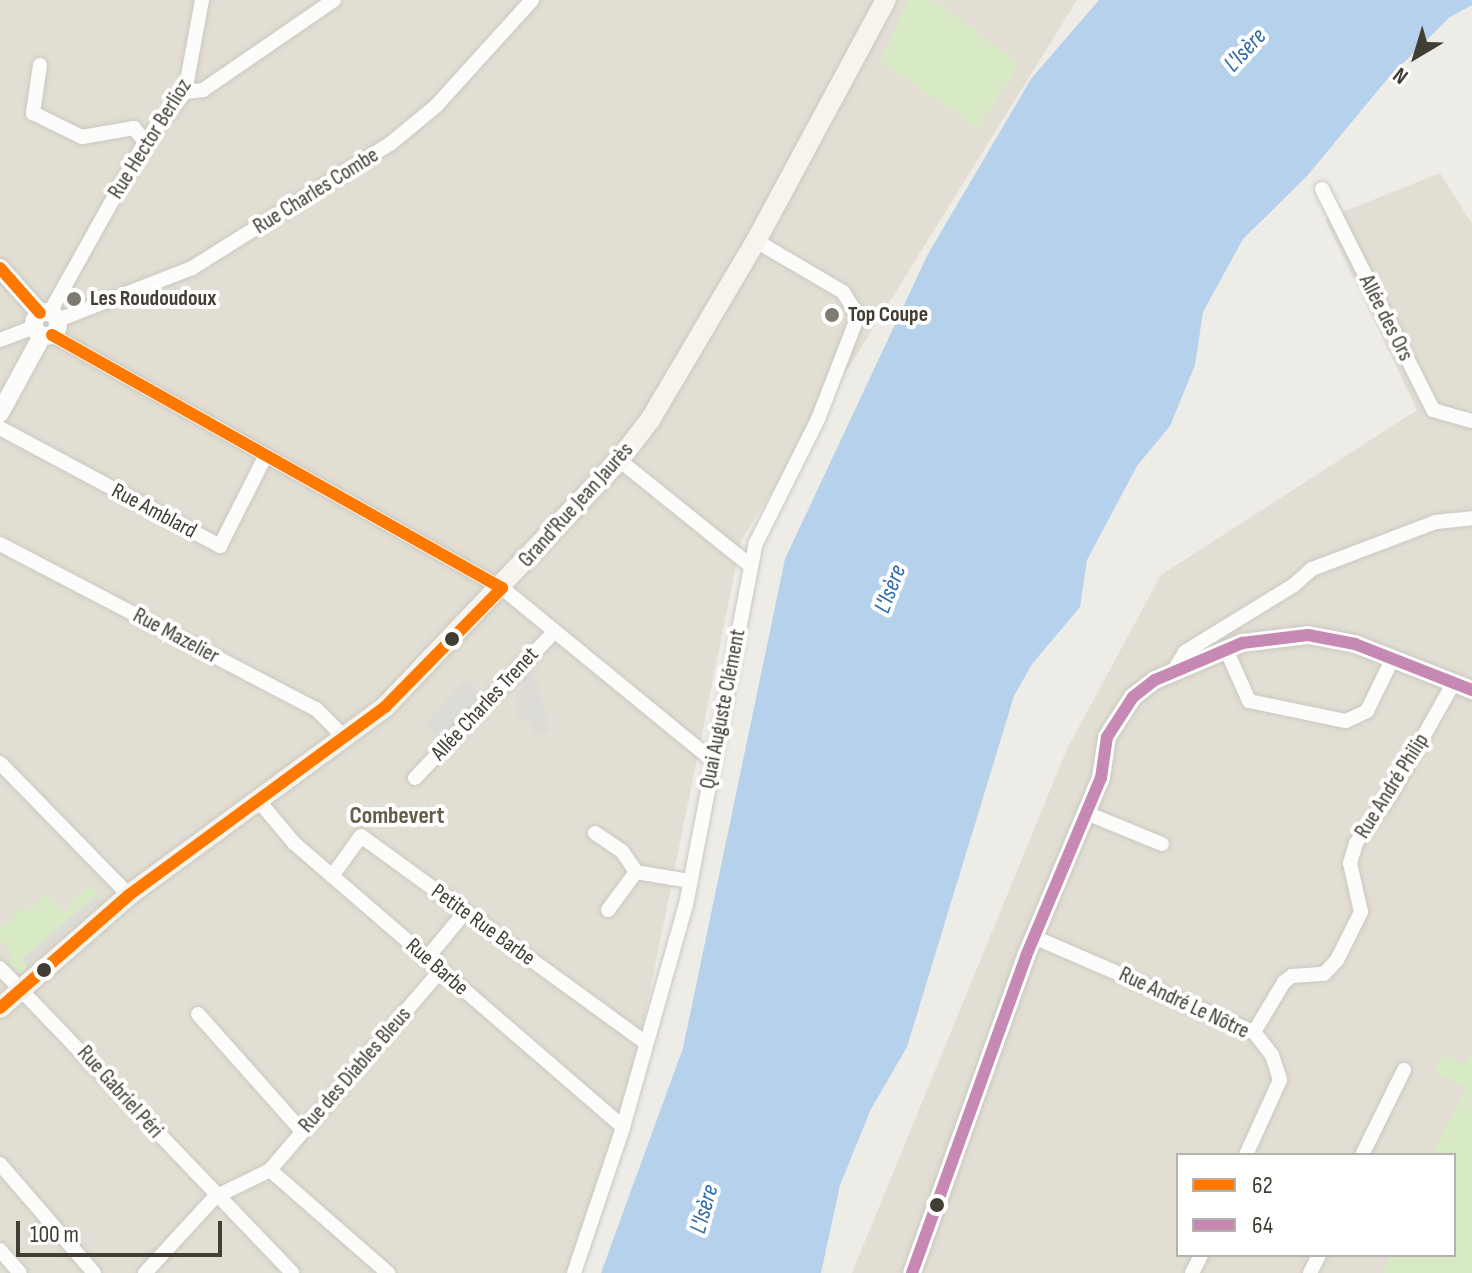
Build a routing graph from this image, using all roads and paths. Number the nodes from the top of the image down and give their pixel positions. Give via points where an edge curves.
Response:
1 (202, 0) edge
2 (334, 0) edge
3 (532, 0) edge
4 (886, 0) edge
5 (40, 65) dead end
6 (185, 92) junction
7 (145, 142) junction
8 (1322, 189) dead end
9 (756, 241) junction
10 (0, 268) edge
11 (46, 324) junction
12 (0, 340) edge
13 (0, 413) edge
14 (1472, 421) edge
15 (0, 428) edge
16 (265, 457) junction
17 (619, 460) junction
18 (1472, 518) edge
19 (0, 544) edge
20 (751, 566) junction
21 (502, 588) junction
22 (555, 631) junction
23 (1226, 649) junction
24 (1393, 658) junction
25 (1173, 672) junction
26 (1454, 682) junction
27 (1472, 690) edge
28 (345, 738) junction
29 (712, 760) junction
30 (0, 763) edge
31 (415, 778) dead end
32 (258, 800) junction
33 (1086, 813) junction
34 (595, 833) dead end
35 (1162, 844) dead end
36 (636, 872) junction
37 (332, 876) junction
38 (689, 881) junction
39 (129, 895) junction
40 (608, 910) dead end
41 (465, 912) junction
42 (1034, 937) junction
43 (427, 958) junction
44 (0, 968) edge
45 (441, 970) junction
46 (22, 990) junction
47 (0, 999) edge
48 (0, 1008) edge
49 (198, 1014) dead end
50 (1254, 1032) junction
51 (646, 1043) junction
52 (1404, 1070) dead end
53 (623, 1127) junction
54 (302, 1131) junction
55 (1247, 1153) edge
56 (1363, 1153) edge
57 (0, 1164) edge
58 (270, 1170) junction
59 (215, 1197) junction
60 (0, 1250) edge
61 (20, 1273) edge
62 (94, 1273) edge
63 (145, 1273) edge
64 (292, 1273) edge
65 (388, 1273) edge
66 (574, 1273) edge
67 (912, 1273) edge

1 - 6 street, Rue Hector Berlioz
2 - 6 street via 203,90
3 - 11 street, Rue Charles Combe via 436,106 390,144 192,268
4 - 9 main road, Grand'Rue Jean Jaurès
5 - 7 street via 33,113 82,137 134,128
6 - 7 street, Rue Hector Berlioz
7 - 11 street, Rue Hector Berlioz
8 - 14 street, Allée des Ors via 1433,410
9 - 17 main road, Grand'Rue Jean Jaurès via 650,420
9 - 20 street, Quai Auguste Clément via 843,292 856,305 858,316 830,391 756,543
10 - 11 street
11 - 12 street, Rue Charles Combe
11 - 13 street
11 - 16 street
15 - 16 street, Rue Amblard via 220,546
16 - 21 street
17 - 20 street
17 - 21 main road, Grand'Rue Jean Jaurès
18 - 25 street via 1436,522 1312,569 1185,652
19 - 28 street, Rue Mazelier via 316,709
20 - 29 street, Quai Auguste Clément
21 - 22 street
21 - 28 main road, Grand'Rue Jean Jaurès via 422,673
22 - 29 street
22 - 31 street, Allée Charles Trenet
23 - 24 street via 1263,638 1308,635
23 - 24 street via 1249,701 1346,721 1367,711
23 - 25 street
24 - 26 street
25 - 33 street via 1133,697 1113,725 1102,750 1101,778
26 - 27 street
26 - 50 street, Rue André Philip via 1391,794 1356,843 1350,863 1361,912 1337,960 1324,974 1288,978
28 - 32 main road, Grand'Rue Jean Jaurès
29 - 38 street, Quai Auguste Clément
30 - 39 street
32 - 37 street, Rue Barbe via 294,843
32 - 39 main road, Grand'Rue Jean Jaurès
33 - 35 street
33 - 42 street
34 - 36 street via 622,851
36 - 38 street
36 - 40 street
37 - 41 street, Petite Rue Barbe via 361,836
37 - 43 street, Rue Barbe
38 - 51 street, Quai Auguste Clément
39 - 46 main road, Grand'Rue Jean Jaurès
41 - 43 street
41 - 51 street, Petite Rue Barbe
42 - 50 street, Rue André Le Nôtre
42 - 67 street
43 - 45 street, Rue Barbe
44 - 46 street, Rue Gabriel Péri
45 - 53 street, Rue Barbe
45 - 54 street, Rue des Diables Bleus
46 - 47 main road, Grand'Rue Jean Jaurès
46 - 48 main road, Grand'Rue Jean Jaurès
46 - 59 street, Rue Gabriel Péri
49 - 54 street
50 - 55 street, Rue André Le Nôtre via 1272,1055 1280,1080
51 - 53 street, Quai Auguste Clément
52 - 56 street
53 - 66 street, Quai Auguste Clément
54 - 58 street, Rue des Diables Bleus
57 - 62 street
58 - 59 street
58 - 65 street
59 - 63 street
59 - 64 street, Rue Gabriel Péri
60 - 61 street

